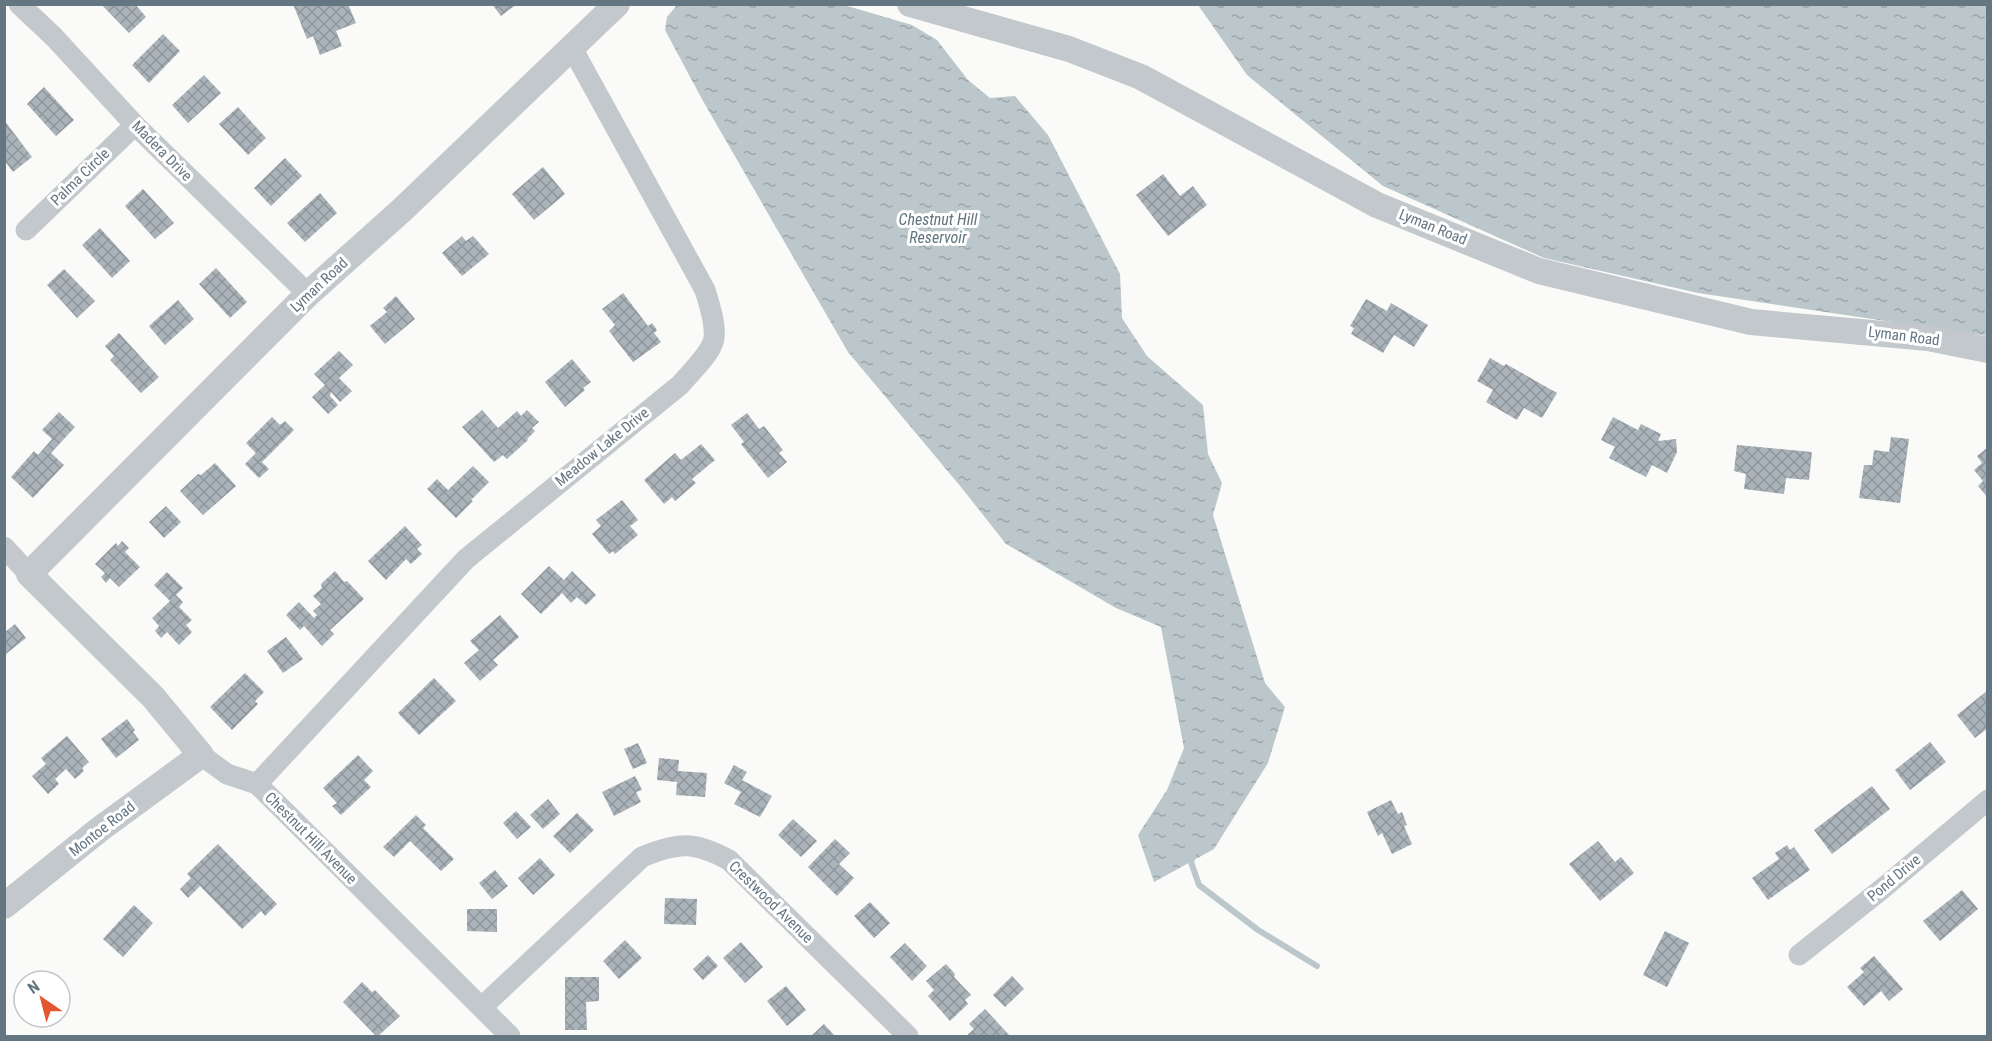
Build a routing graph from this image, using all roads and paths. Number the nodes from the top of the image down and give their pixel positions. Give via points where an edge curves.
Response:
1 (19, 4) edge
2 (617, 4) edge
3 (910, 4) edge
4 (572, 48) junction
5 (135, 125) junction
6 (26, 230) dead end
7 (308, 294) junction
8 (1988, 350) edge
9 (4, 548) edge
10 (28, 574) junction
11 (201, 755) junction
12 (257, 784) junction
13 (1988, 800) edge
14 (4, 906) edge
15 (1798, 955) dead end
16 (482, 1007) junction
17 (510, 1036) edge
18 (908, 1036) edge

1 - 5 street, Madera Drive
2 - 4 street, Lyman Road
3 - 8 street, Lyman Road via 1069,49 1142,77 1377,205 1539,271 1751,322 1928,338
4 - 7 street, Lyman Road
4 - 12 street, Meadow Lake Drive via 705,290 714,339 680,385 466,559
5 - 6 street, Palma Circle
5 - 7 street, Madera Drive
7 - 10 street, Lyman Road
9 - 10 street, Chestnut Hill Avenue
10 - 11 street, Chestnut Hill Avenue via 153,697
11 - 12 street, Chestnut Hill Avenue via 227,774
11 - 14 street, Montoe Road
12 - 16 street, Chestnut Hill Avenue
13 - 15 street, Pond Drive
16 - 17 street, Chestnut Hill Avenue
16 - 18 street, Crestwood Avenue via 642,856 683,844 708,849 729,860

